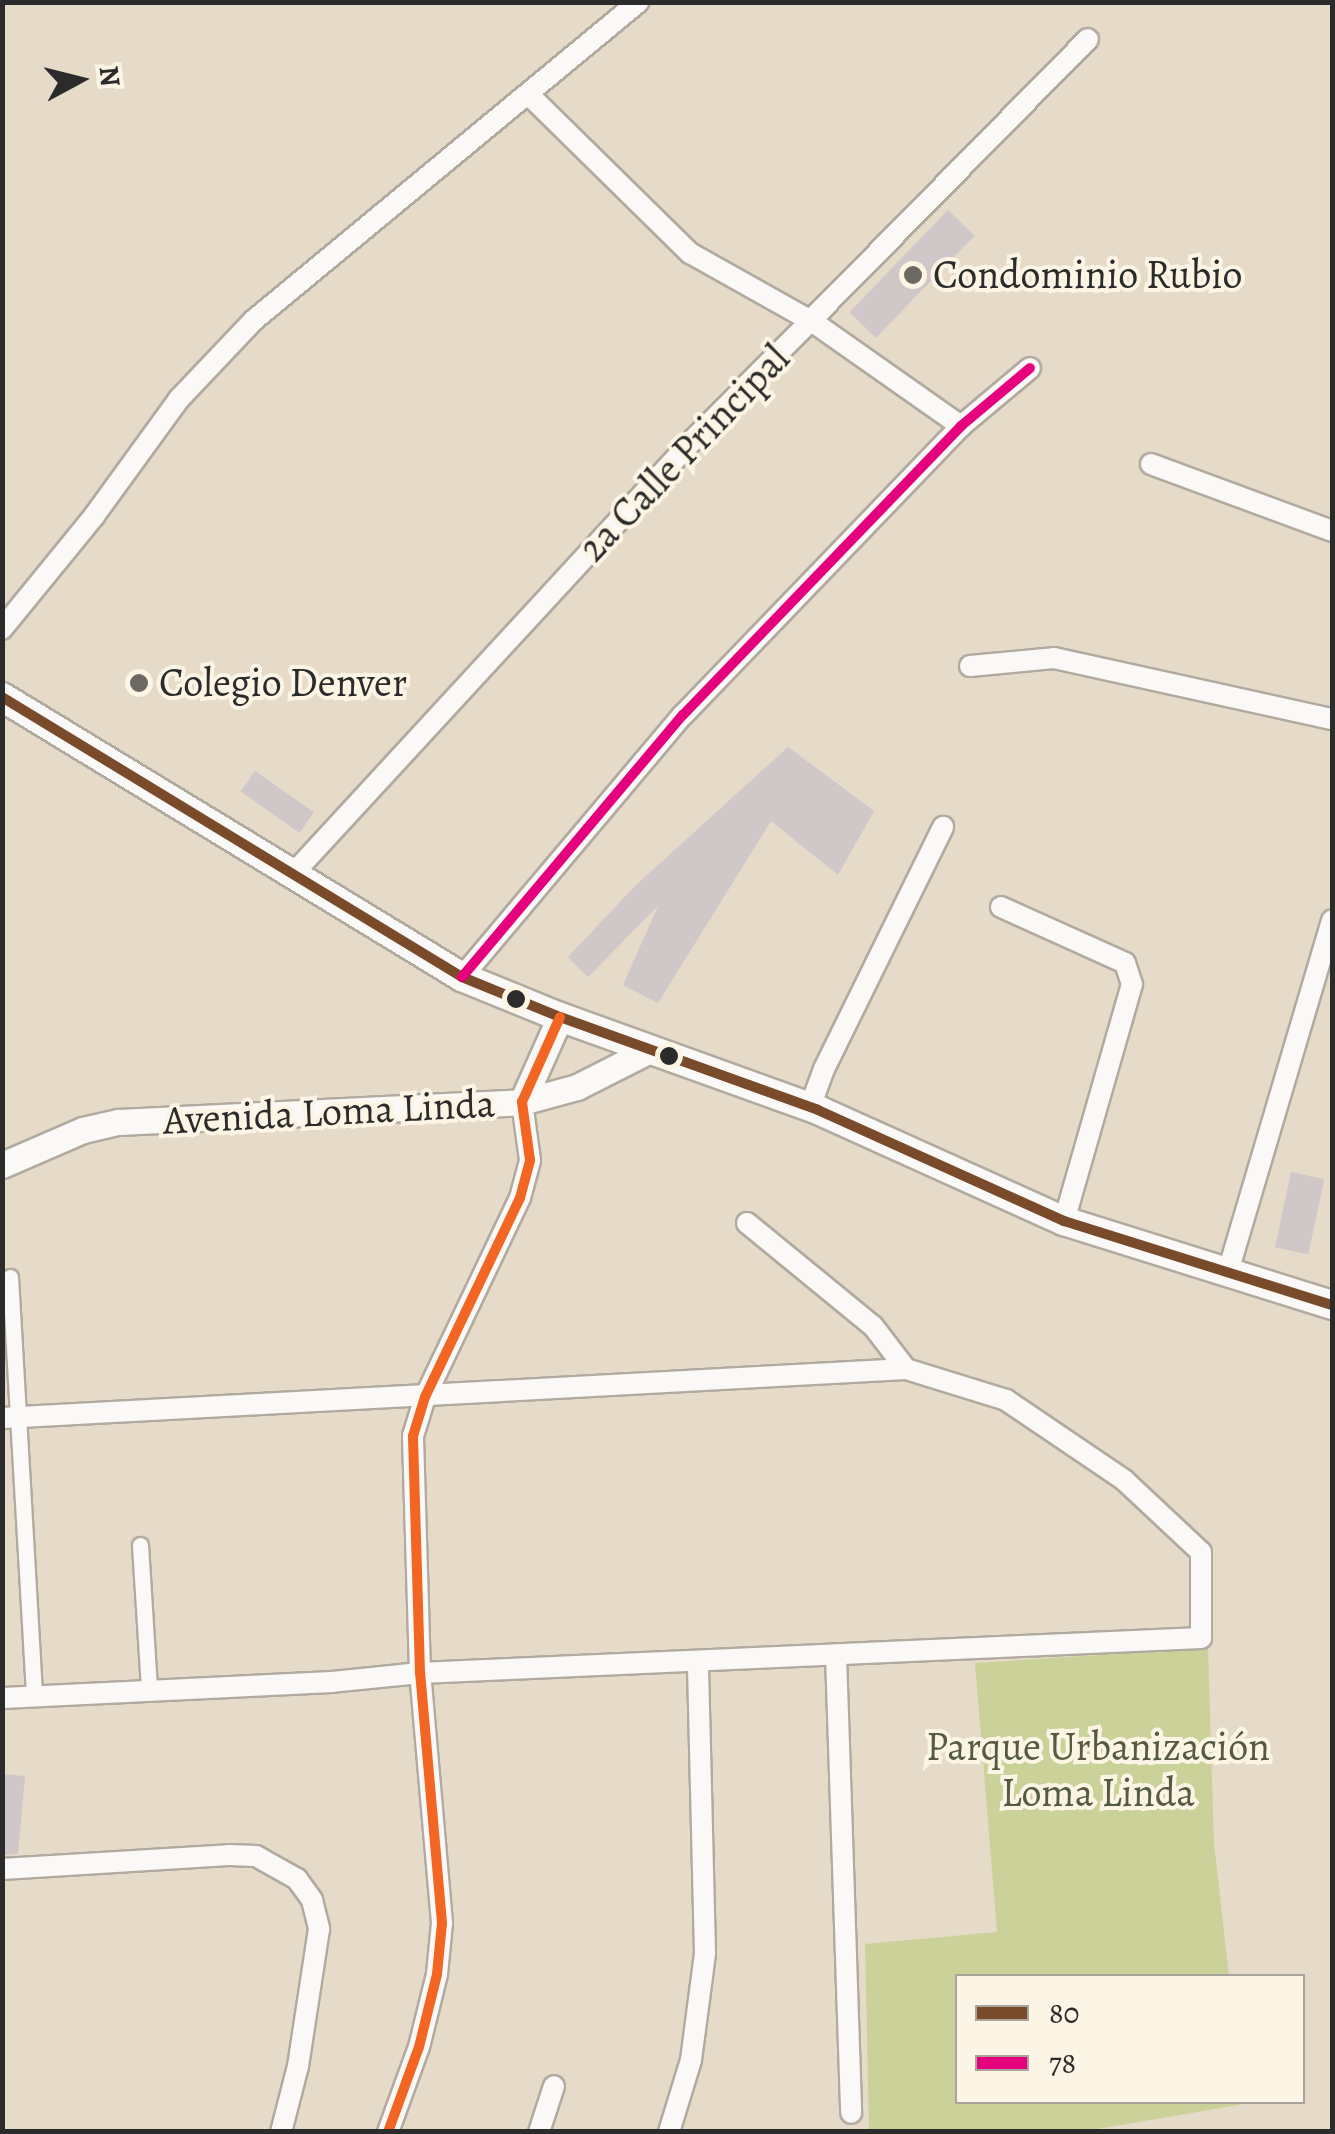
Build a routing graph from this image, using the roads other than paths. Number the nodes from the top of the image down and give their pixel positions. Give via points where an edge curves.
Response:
1 (639, 2) edge
2 (1088, 39) dead end
3 (529, 95) junction
4 (813, 322) junction
5 (1030, 368) dead end
6 (961, 426) junction
7 (1151, 464) dead end
8 (1332, 531) edge
9 (2, 629) edge
10 (970, 666) dead end
11 (2, 697) edge
12 (1332, 719) edge
13 (942, 827) dead end
14 (291, 876) junction
15 (1001, 907) dead end
16 (1332, 920) edge
17 (462, 976) junction
18 (560, 1018) junction
19 (652, 1049) junction
20 (522, 1102) junction
21 (810, 1107) junction
22 (2, 1165) edge
23 (1064, 1220) junction
24 (747, 1224) dead end
25 (1227, 1274) junction
26 (10, 1277) dead end
27 (1332, 1304) edge
28 (906, 1369) junction
29 (425, 1397) junction
30 (11, 1417) edge
31 (140, 1545) dead end
32 (836, 1655) junction
33 (698, 1661) junction
34 (420, 1674) junction
35 (149, 1689) junction
36 (34, 1696) junction
37 (2, 1698) edge
38 (2, 1869) edge
39 (554, 2086) dead end
40 (851, 2113) dead end
41 (281, 2132) edge
42 (388, 2132) edge
43 (539, 2132) edge
44 (669, 2132) edge

1 - 3 street
2 - 4 street, 2a Calle Principal
3 - 4 street via 690,253
3 - 9 street via 254,320 179,399
4 - 6 street
4 - 14 street, 2a Calle Principal via 566,575
5 - 6 street
6 - 17 street via 683,715
7 - 8 street
10 - 12 street via 1054,658
11 - 14 main road
13 - 21 street
14 - 17 main road
15 - 23 street via 1125,963 1132,984
16 - 25 street
17 - 18 main road
18 - 19 main road
18 - 20 street
19 - 20 street, Avenida Loma Linda via 577,1087
19 - 21 main road
20 - 22 street, Avenida Loma Linda via 119,1122
20 - 29 street via 530,1160 520,1198
21 - 23 main road
23 - 25 main road
24 - 28 street via 873,1326
25 - 27 main road
26 - 30 street
28 - 29 street
28 - 32 street via 1006,1400 1124,1480 1201,1552 1201,1638
29 - 30 street
29 - 34 street via 413,1436
30 - 36 street
31 - 35 street
32 - 33 street
32 - 40 street
33 - 34 street
33 - 44 street via 705,1953 691,2060
34 - 35 street
34 - 42 street via 442,1923 418,2047
35 - 36 street
36 - 37 street
38 - 41 street via 229,1855 256,1856 297,1879 312,1900 319,1929
39 - 43 street

